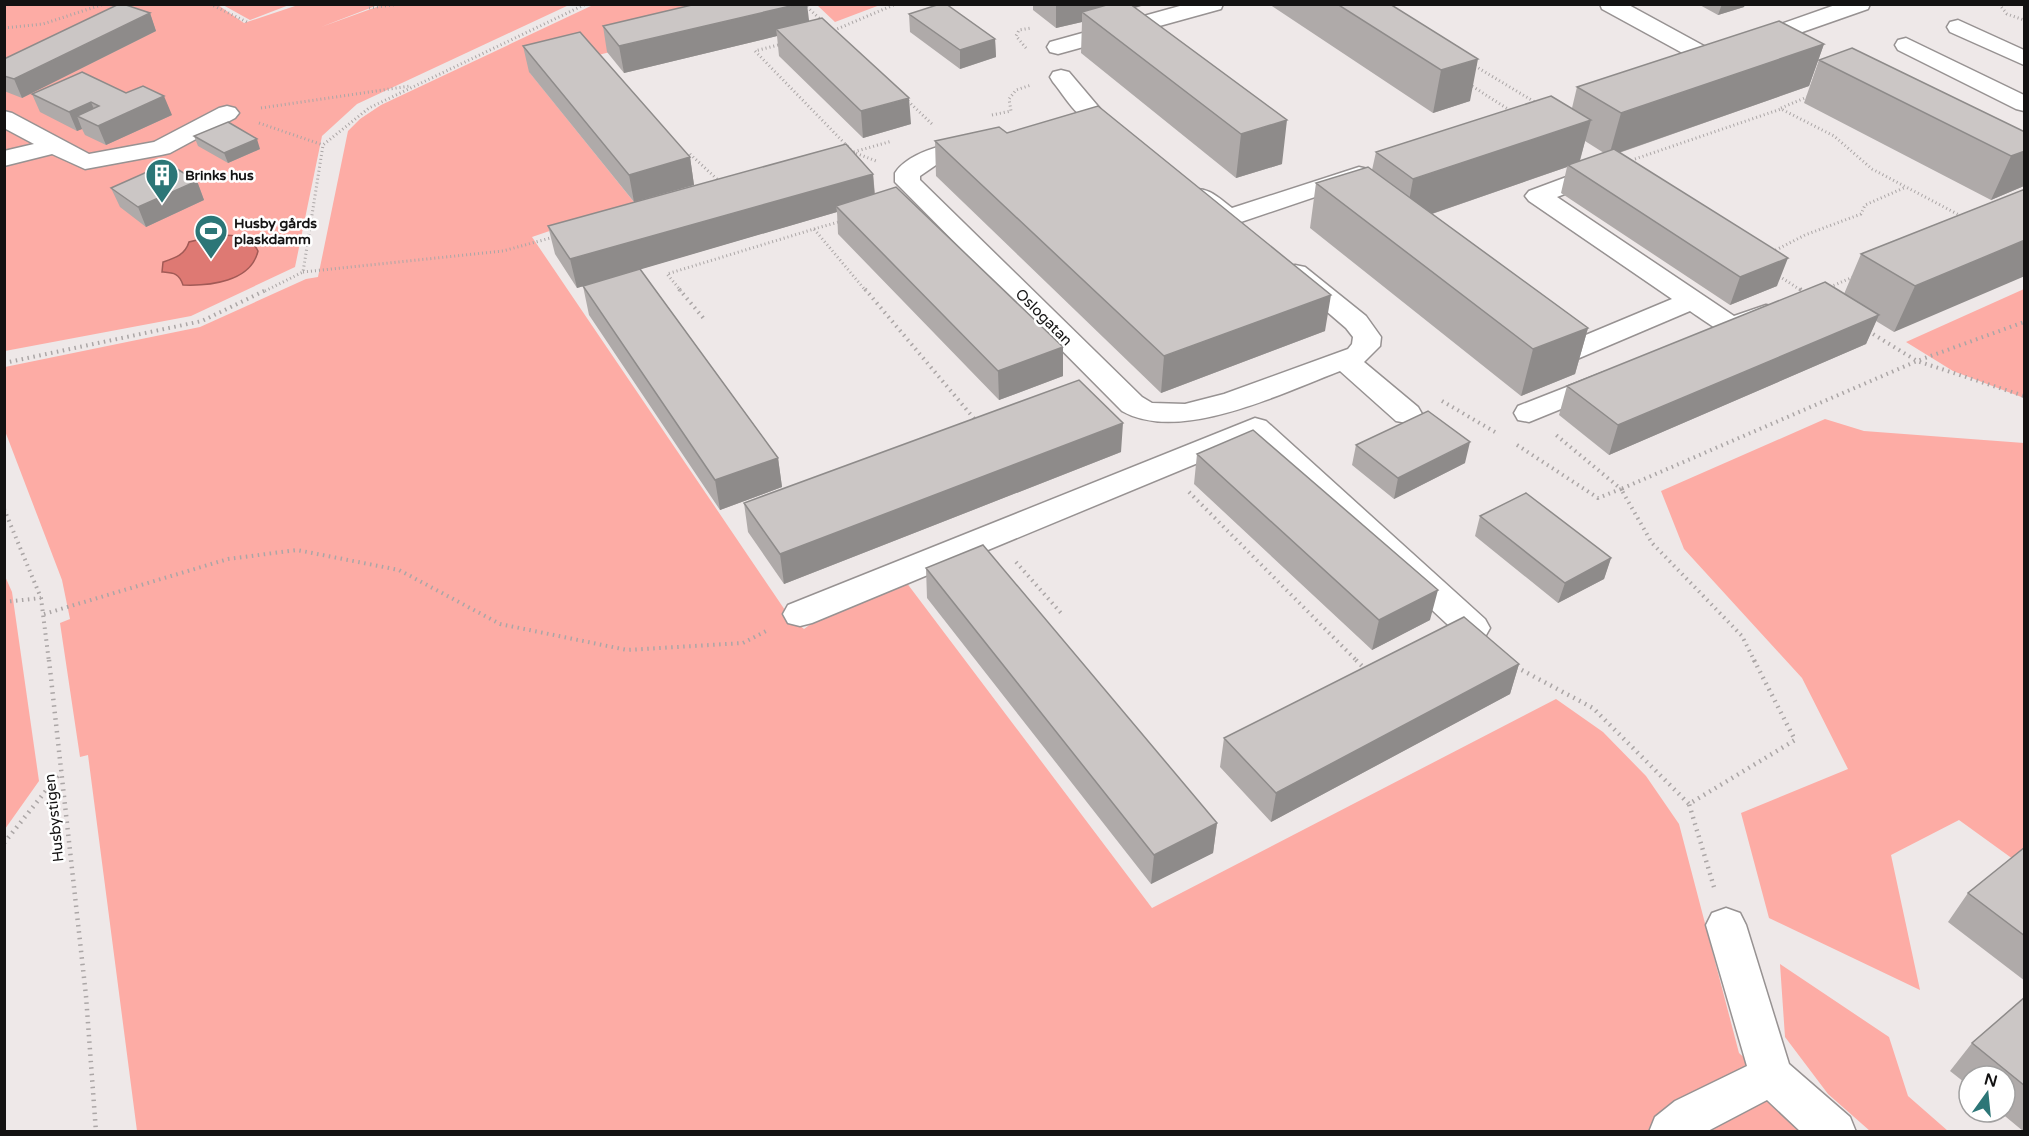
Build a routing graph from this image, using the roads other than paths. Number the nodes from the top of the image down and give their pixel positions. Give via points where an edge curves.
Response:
1 (1213, 4) edge
2 (1610, 4) edge
3 (1860, 4) edge
4 (1958, 27) dead end
5 (1770, 36) junction
6 (1906, 45) dead end
7 (1058, 47) dead end
8 (1801, 52) edge
9 (1707, 57) junction
10 (2025, 58) edge
11 (1673, 68) edge
12 (1061, 77) road end
13 (2025, 105) edge
14 (227, 113) road end
15 (4, 118) edge
16 (1093, 122) edge
17 (993, 128) edge
18 (55, 146) junction
19 (4, 159) edge
20 (1383, 166) dead end
21 (1605, 169) edge
22 (1175, 177) edge
23 (1274, 255) edge
24 (1809, 295) edge
25 (1693, 300) junction
26 (1732, 327) junction
27 (1700, 341) edge
28 (1567, 353) edge
29 (1344, 360) junction
30 (1625, 372) edge
31 (1529, 413) road end
32 (1407, 414) dead end
33 (800, 614) road end
34 (1473, 628) edge
35 (1726, 925) road end
36 (1771, 1076) junction
37 (1671, 1131) edge
38 (1834, 1131) edge

1 - 7 street
2 - 9 street
3 - 5 street
4 - 10 street
5 - 8 street
5 - 9 street
6 - 13 street
9 - 11 street
12 - 16 street
14 - 18 street via 160,148 85,162
15 - 18 street
17 - 29 street, Oslogatan via 927,160 907,173 909,182 1132,404 1146,412 1185,413 1234,400
18 - 19 street
20 - 22 street via 1238,226
21 - 25 street via 1538,196
23 - 29 street, Oslogatan via 1356,322 1368,338 1358,355
24 - 26 street
25 - 26 street
25 - 28 street
26 - 27 street
29 - 32 street
30 - 31 street
33 - 34 street via 1255,428
35 - 36 street
36 - 37 street via 1691,1116
36 - 38 street

